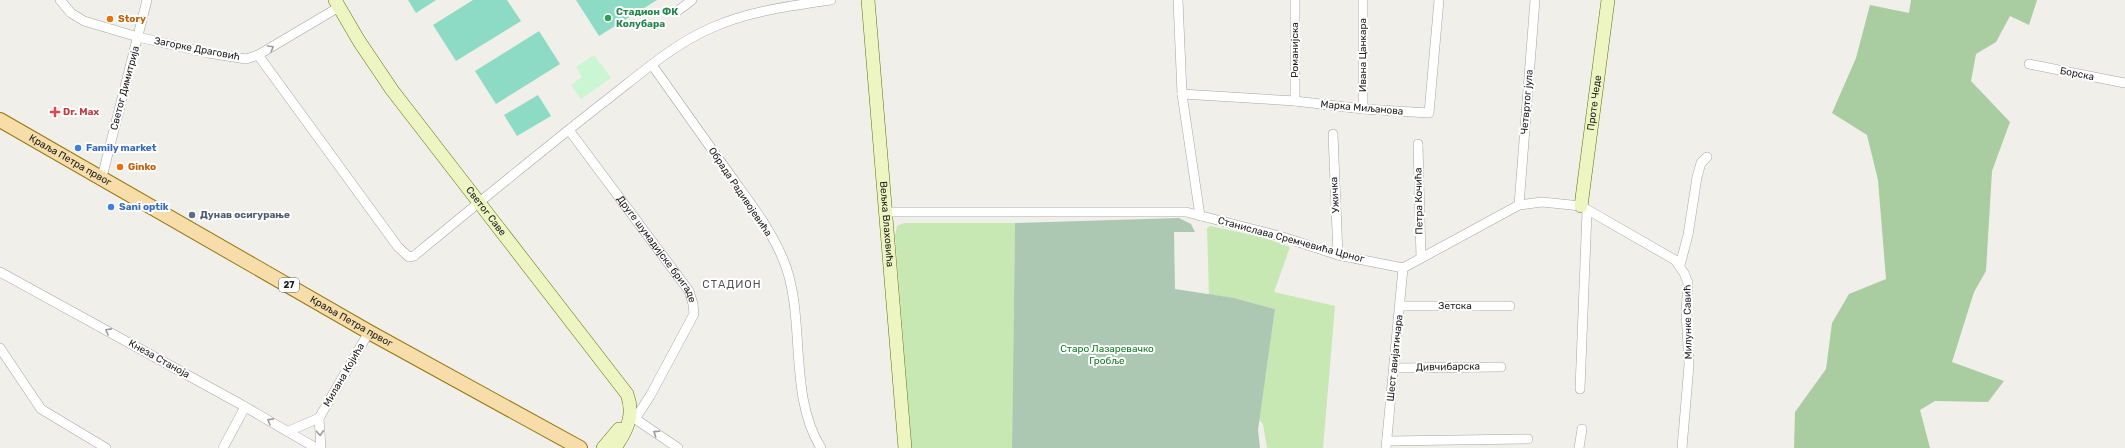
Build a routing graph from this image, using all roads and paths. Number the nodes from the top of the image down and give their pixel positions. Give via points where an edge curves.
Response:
1 (60, 0) edge
2 (147, 0) edge
3 (692, 0) edge
4 (831, 0) edge
5 (868, 0) edge
6 (1178, 0) edge
7 (1294, 0) edge
8 (1363, 0) edge
9 (1439, 0) edge
10 (1535, 0) edge
11 (1608, 0) edge
12 (337, 3) edge
13 (679, 10) dead end
14 (138, 37) junction
15 (258, 55) junction
16 (2029, 64) dead end
17 (652, 65) junction
18 (2125, 83) edge
19 (1182, 94) junction
20 (1295, 100) junction
21 (1363, 109) junction
22 (0, 120) edge
23 (568, 130) junction
24 (1333, 134) dead end
25 (1418, 144) dead end
26 (1707, 157) dead end
27 (102, 177) junction
28 (479, 202) junction
29 (1519, 205) junction
30 (1584, 208) junction
31 (886, 212) junction
32 (1200, 216) junction
33 (1338, 255) junction
34 (1420, 258) junction
35 (1680, 265) junction
36 (1403, 268) junction
37 (0, 272) edge
38 (1400, 306) junction
39 (1510, 306) dead end
40 (369, 332) junction
41 (0, 348) edge
42 (1501, 367) dead end
43 (1394, 368) junction
44 (1580, 389) dead end
45 (245, 406) junction
46 (320, 418) junction
47 (631, 419) junction
48 (1582, 429) dead end
49 (288, 431) junction
50 (1528, 439) dead end
51 (1386, 444) edge
52 (106, 448) edge
53 (223, 448) edge
54 (316, 448) edge
55 (321, 448) edge
56 (580, 448) edge
57 (603, 448) edge
58 (615, 448) edge
59 (678, 448) edge
60 (821, 448) edge
61 (905, 448) edge
62 (1579, 448) edge
63 (1682, 448) edge

1 - 14 street, Загорке Драговић via 71,13 84,21
2 - 14 street, Светог Димитрија
3 - 13 street
4 - 17 street via 763,10 739,17 710,28
5 - 31 street, Вељка Влаховића
6 - 19 street
7 - 20 street, Романијска
8 - 21 street, Ивана Цанкара
9 - 21 street, Марка Миљанова via 1429,113
10 - 29 street, Четвртог јула
11 - 30 street, Проте Чеде
15 -> 12 street, Загорке Драговић
12 - 28 street, Светог Саве via 392,90
14 - 15 street, Загорке Драговић via 232,57 246,58
14 - 27 street, Светог Димитрија
15 - 28 street via 404,254 414,256
16 - 18 street, Борска
17 - 23 street
17 - 60 street, Обрада Радивојевића via 761,219 783,259 793,293 798,361 808,420
19 - 20 street, Марка Миљанова
19 - 32 street
20 - 21 street, Марка Миљанова
22 - 27 main road, Краља Петра првог / 27
23 - 28 street
23 - 47 street, Друге шумадијске бригаде via 671,264 689,291 693,304 694,314 650,396
24 - 33 street, Ужичка
25 - 34 street, Петра Кочића
26 - 35 street via 1701,163 1697,177 1688,235
27 - 40 main road, Краља Петра првог / 27
28 - 47 street, Светог Саве via 621,384 630,403
29 - 30 street via 1542,202
29 - 34 street
30 - 35 street
30 - 44 street
31 - 32 street, Станислава Сремчевића Црног via 1186,212
31 - 61 street, Вељка Влаховића
32 - 33 street, Станислава Сремчевића Црног via 1283,237
33 - 36 street, Станислава Сремчевића Црног
34 - 36 street
35 - 63 street, Милунке Савић via 1688,282 1686,311 1689,365
36 - 38 street, Шест авијатичара
45 -> 37 street, Кнеза Станоја
38 - 39 street, Зетска
38 - 43 street, Шест авијатичара
40 - 46 street, Милана Којића
40 - 56 main road, Краља Петра првог / 27
41 - 52 street via 41,409
42 - 43 street, Дивчибарска
43 - 51 street, Шест авијатичара
49 -> 45 street, Кнеза Станоја
45 - 53 street
46 - 49 street, Милана Којића
46 -> 55 street, Милана Којића
47 - 57 street, Друге шумадијске бригаде
47 - 58 street, Друге шумадијске бригаде
59 -> 47 street
48 - 62 street
49 - 54 street, Кнеза Станоја
50 - 51 street

